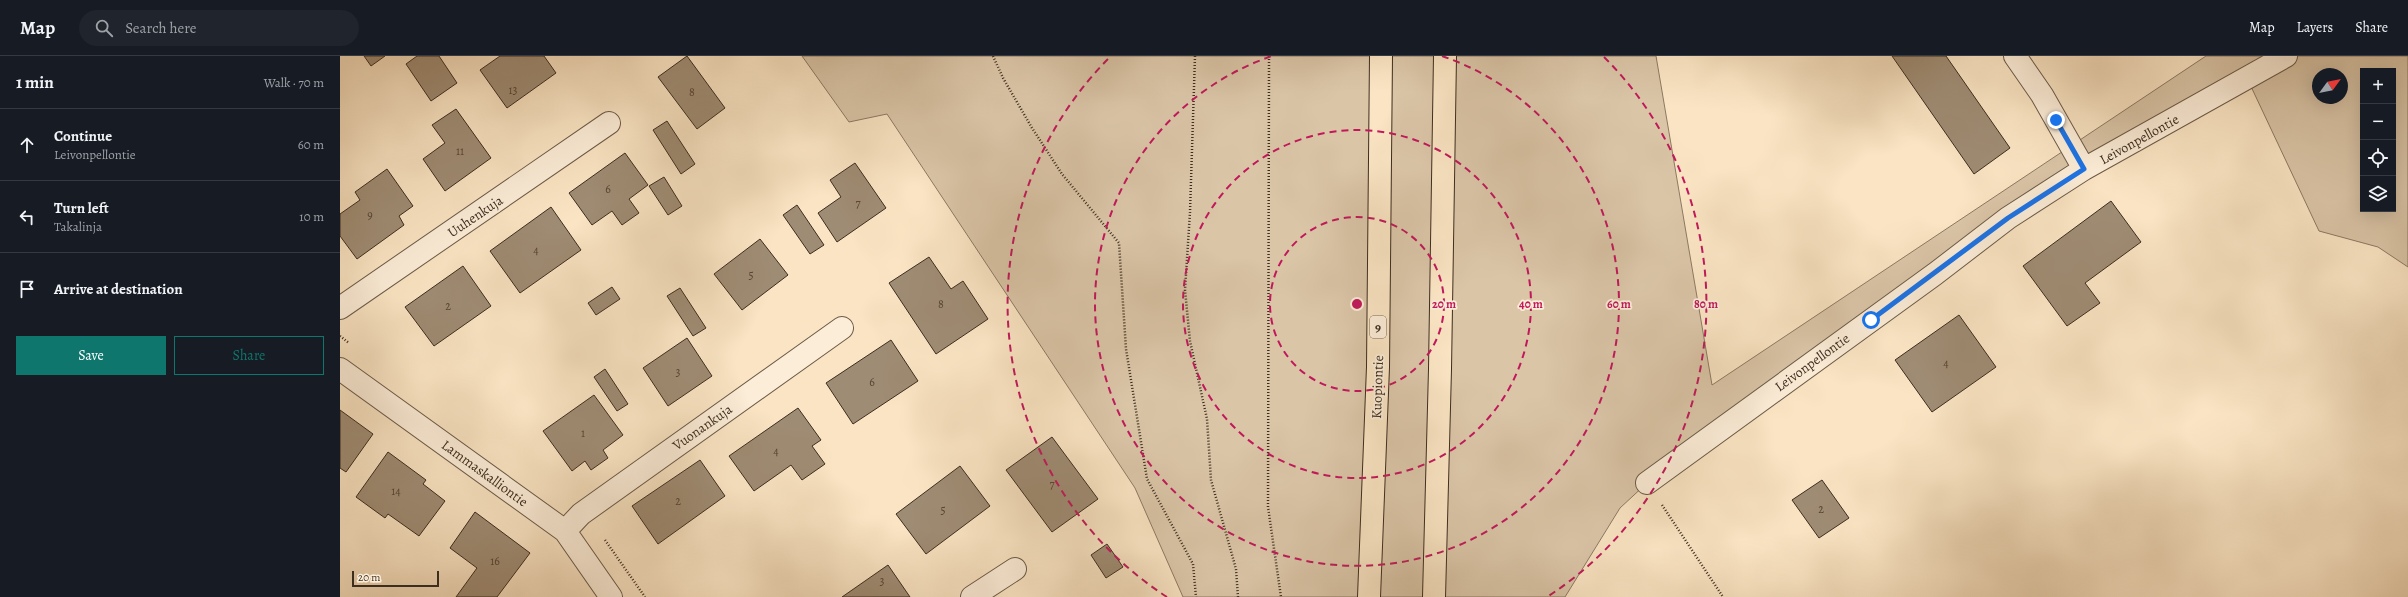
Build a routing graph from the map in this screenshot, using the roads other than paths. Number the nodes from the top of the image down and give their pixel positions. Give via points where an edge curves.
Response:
1 (1381, 56) edge
2 (1445, 56) edge
3 (2015, 56) edge
4 (2286, 56) edge
5 (609, 123) dead end
6 (2084, 169) junction
7 (340, 308) edge
8 (842, 328) dead end
9 (340, 369) edge
10 (1647, 483) road end
11 (565, 531) junction
12 (1015, 569) dead end
13 (611, 597) edge
14 (972, 597) edge
15 (1369, 597) edge
16 (1434, 597) edge

1 - 15 highway, Kuopiontie / 9 via 1378,367
2 - 16 highway
3 - 6 street via 2042,94
4 - 6 street, Leivonpellontie
5 - 7 street, Uuhenkuja
6 - 10 street, Leivonpellontie via 2008,218
8 - 11 street, Vuonankuja via 581,514
9 - 11 street, Lammaskalliontie
11 - 13 street, Lammaskalliontie
12 - 14 street

